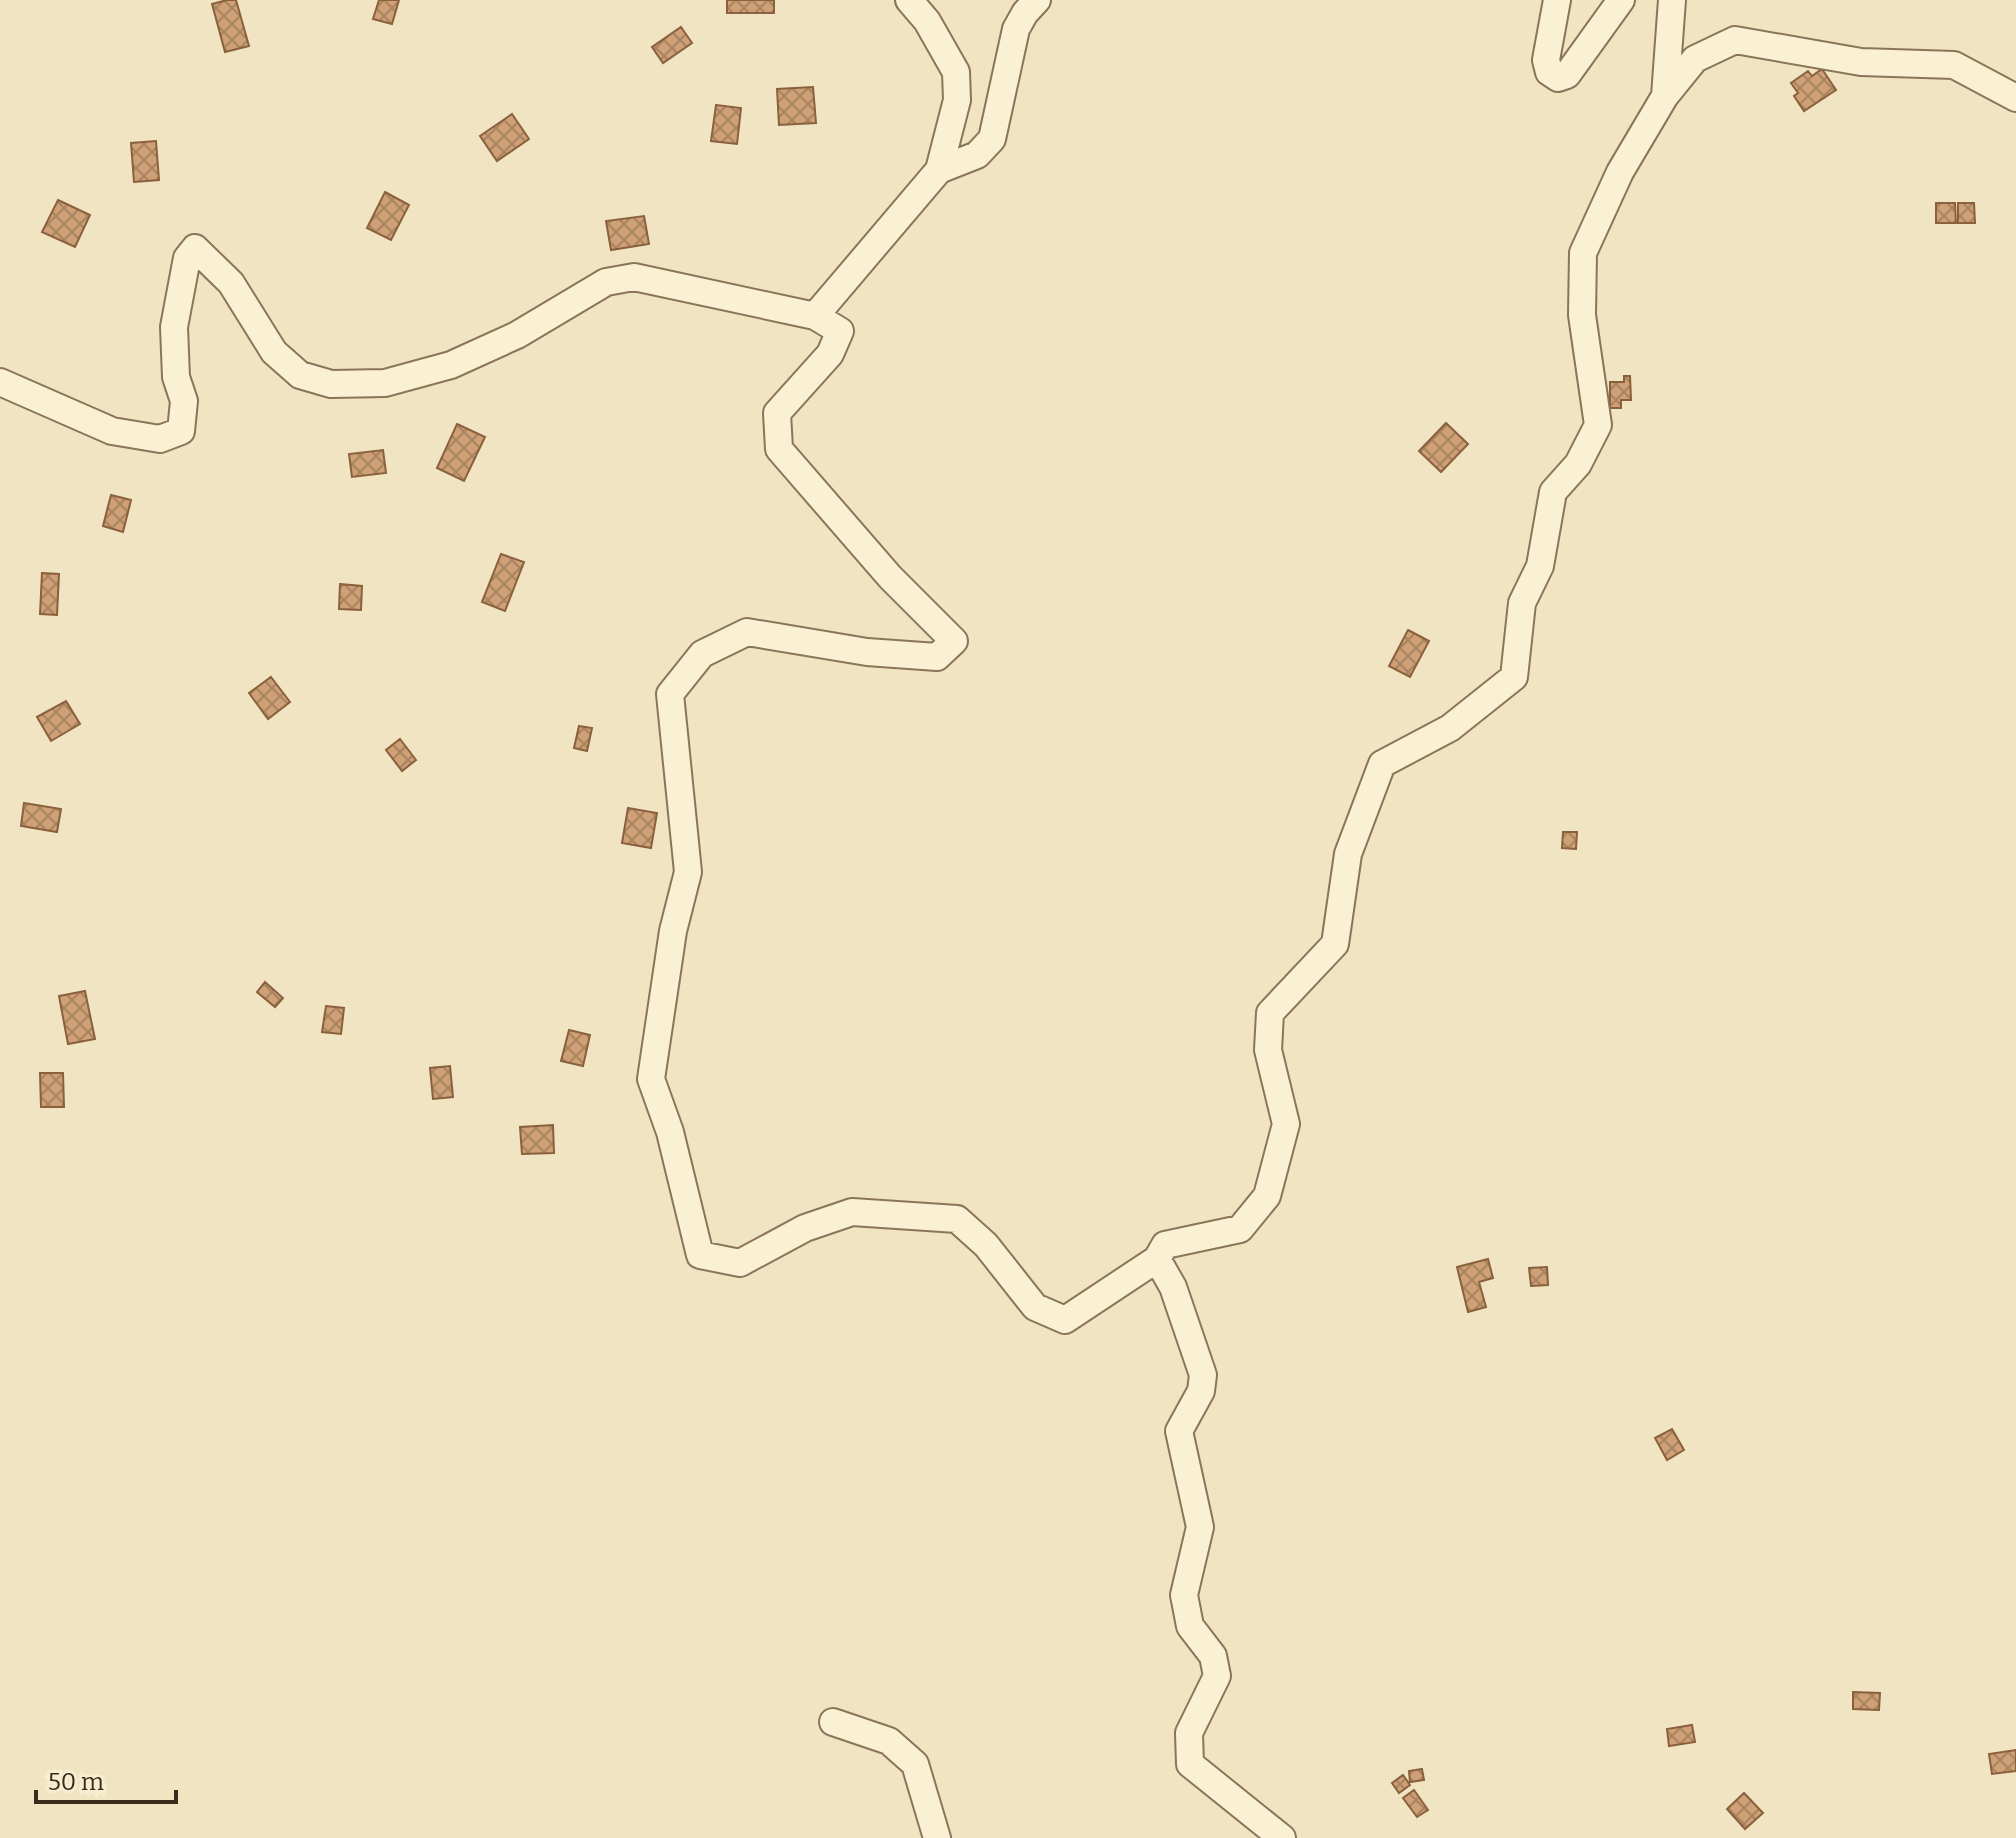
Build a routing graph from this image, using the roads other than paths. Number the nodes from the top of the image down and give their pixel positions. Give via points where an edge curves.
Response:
1 (909, 0) edge
2 (1037, 0) edge
3 (1557, 0) edge
4 (1621, 0) edge
5 (1672, 0) edge
6 (1665, 96) junction
7 (2016, 98) edge
8 (939, 170) junction
9 (815, 316) junction
10 (0, 382) edge
11 (1157, 1259) junction
12 (833, 1722) dead end
13 (937, 1838) edge
14 (1282, 1838) edge

1 - 8 street via 956,72 957,100
2 - 8 street via 1016,29 992,139 977,155
3 - 4 street via 1546,60 1549,72 1558,78 1567,75
5 - 6 street
6 - 7 street via 1695,59 1735,40 1861,62 1954,65
6 - 11 street via 1620,172 1583,253 1582,315 1598,425 1578,464 1553,492 1540,566 1522,603 1514,677 1450,728 1382,764 1348,854 1335,944 1270,1013 1268,1050 1286,1124 1267,1196 1240,1229 1165,1245
8 - 9 street
9 - 10 street via 634,277 606,282 517,335 451,365 385,383 331,384 300,375 274,352 231,283 195,248 187,258 174,327 176,377 184,401 181,431 160,439 112,431
9 - 11 street via 840,331 830,354 777,413 779,449 890,577 954,641 937,657 867,652 747,632 702,654 670,694 688,872 673,931 651,1079 670,1132 700,1255 740,1263 805,1228 852,1212 957,1219 986,1245 1035,1307 1065,1320
11 - 14 street via 1173,1287 1203,1375 1201,1391 1179,1431 1200,1527 1184,1595 1190,1626 1213,1656 1217,1676 1189,1733 1190,1764
12 - 13 street via 889,1741 915,1764

